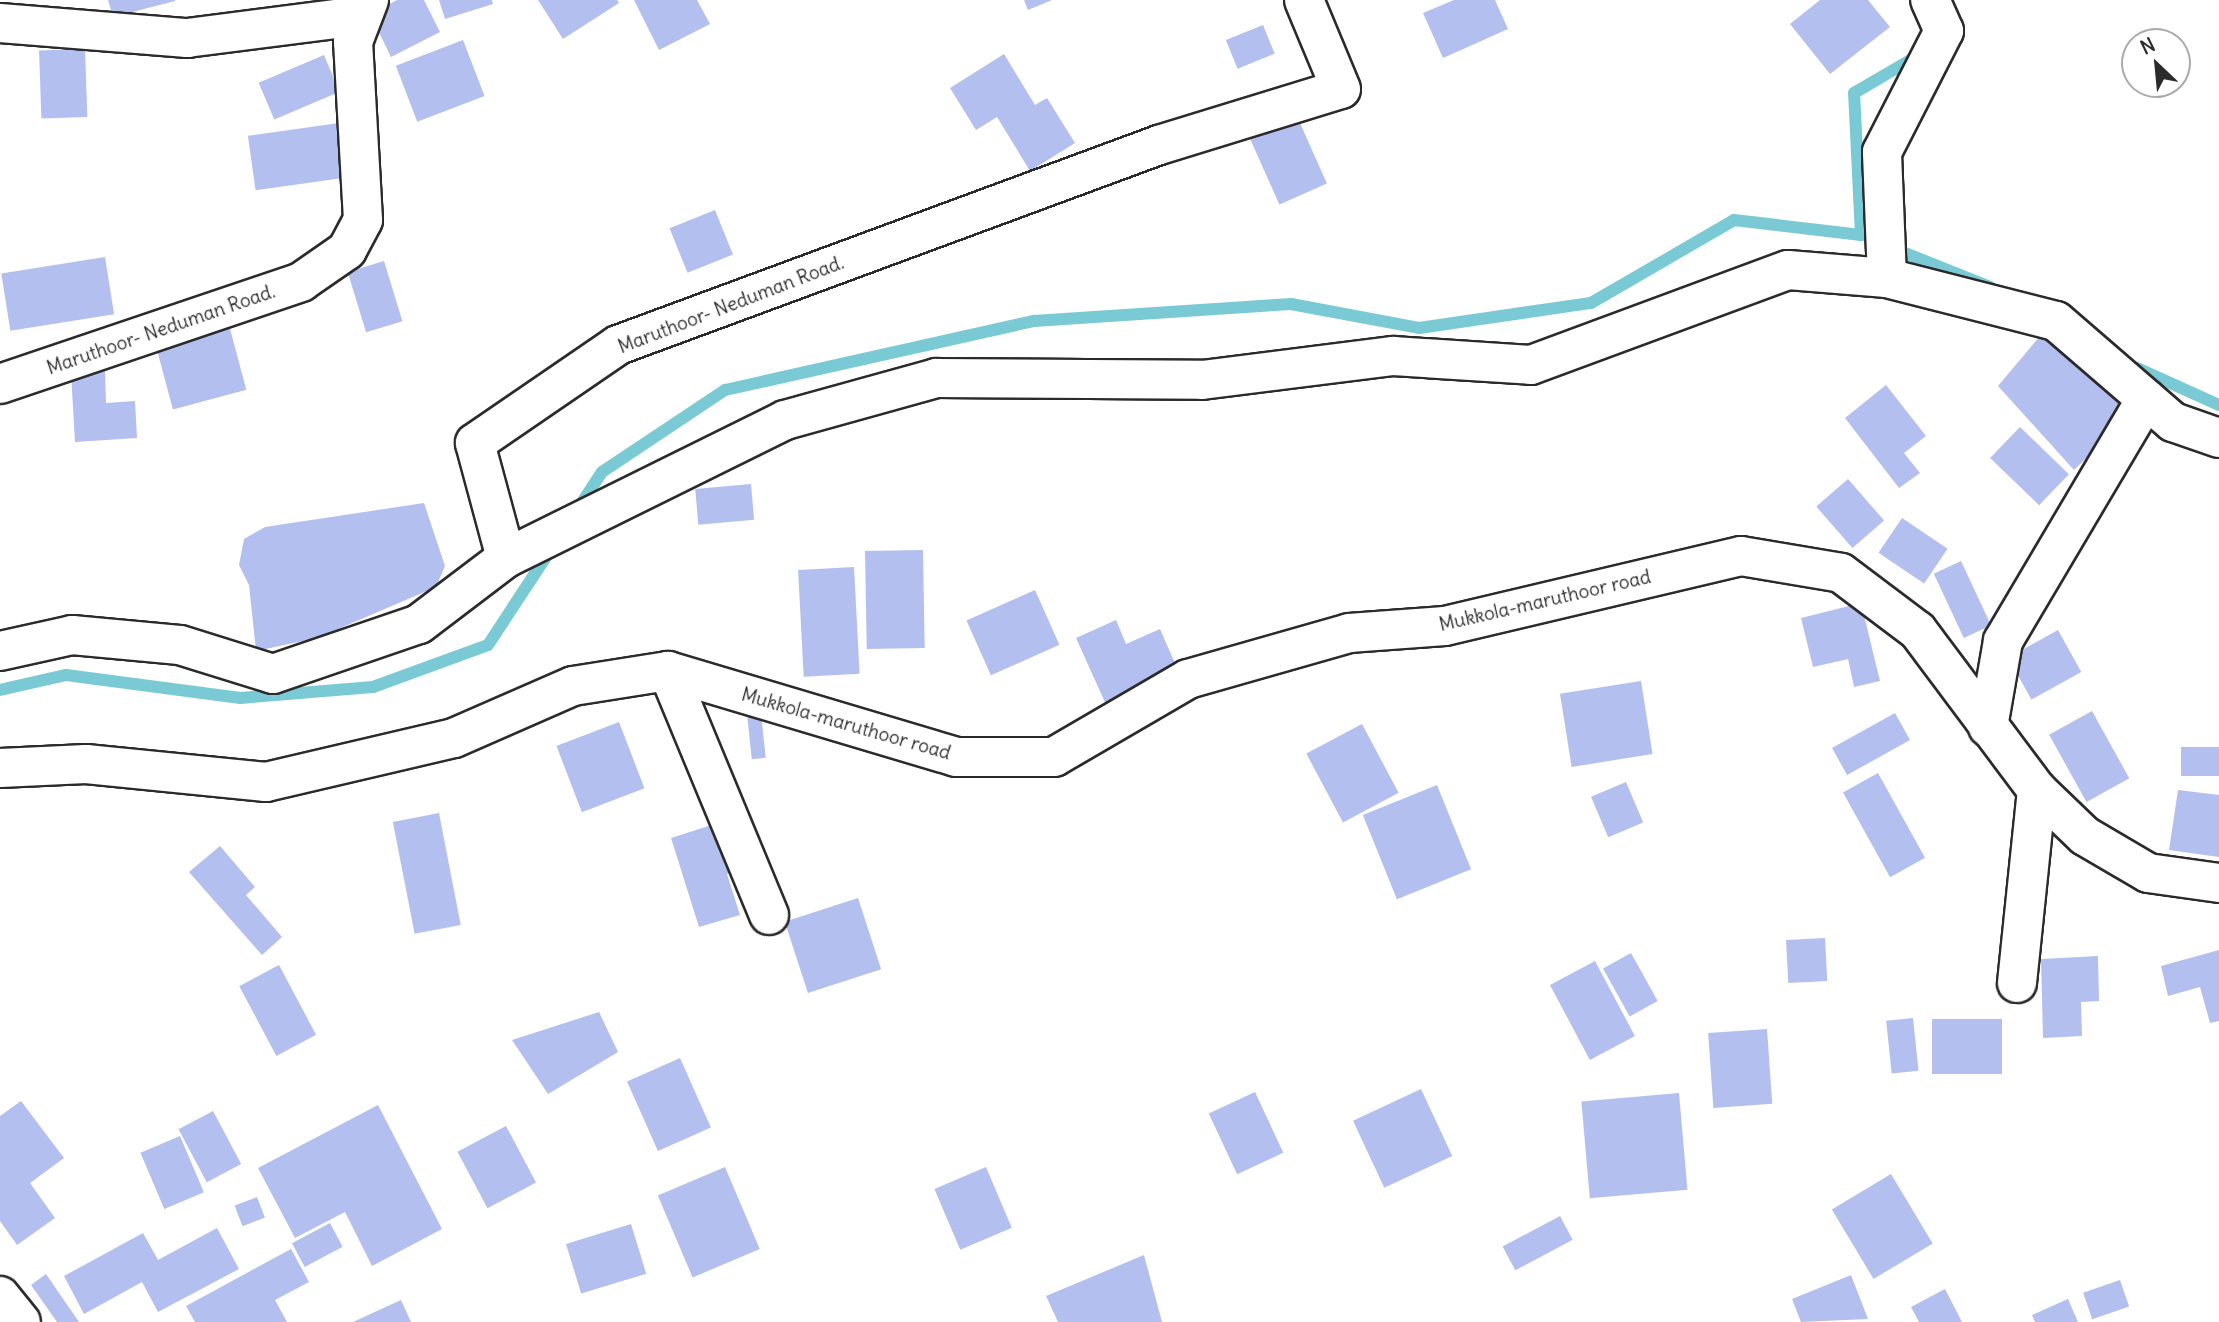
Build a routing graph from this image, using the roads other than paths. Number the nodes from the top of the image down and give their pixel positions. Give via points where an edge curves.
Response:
1 (1304, 0) edge
2 (1930, 0) edge
3 (363, 8) edge
4 (0, 23) edge
5 (1887, 277) junction
6 (0, 384) edge
7 (2146, 399) junction
8 (2219, 438) edge
9 (506, 558) junction
10 (0, 651) edge
11 (668, 671) junction
12 (1989, 727) junction
13 (0, 768) edge
14 (2037, 790) junction
15 (2219, 883) edge
16 (769, 915) dead end
17 (2017, 983) dead end
18 (0, 1296) edge
19 (21, 1322) edge

1 - 9 street, Maruthoor- Neduman Road. via 1341,89 1159,145 618,345 475,443
2 - 5 street via 1944,31 1882,152
3 - 4 street via 187,38
3 - 6 street, Maruthoor- Neduman Road. via 352,77 361,113 363,220 347,250 301,282
5 - 7 street via 2056,321
5 - 9 street via 1788,270 1531,365 1393,356 1202,380 936,378 785,420
7 - 8 street via 2173,422
7 - 12 street via 2003,641
9 - 10 street via 419,624 273,674 180,645 72,635
11 - 12 street, Mukkola-maruthoor road via 956,757 1054,757 1188,679 1349,633 1445,626 1741,556 1841,573 1918,631
11 - 13 street, Mukkola-maruthoor road via 573,686 454,738 266,782 86,764
11 - 16 street
12 - 14 street, Mukkola-maruthoor road
14 - 15 street, Mukkola-maruthoor road via 2085,836 2148,873
14 - 17 street
18 - 19 street

